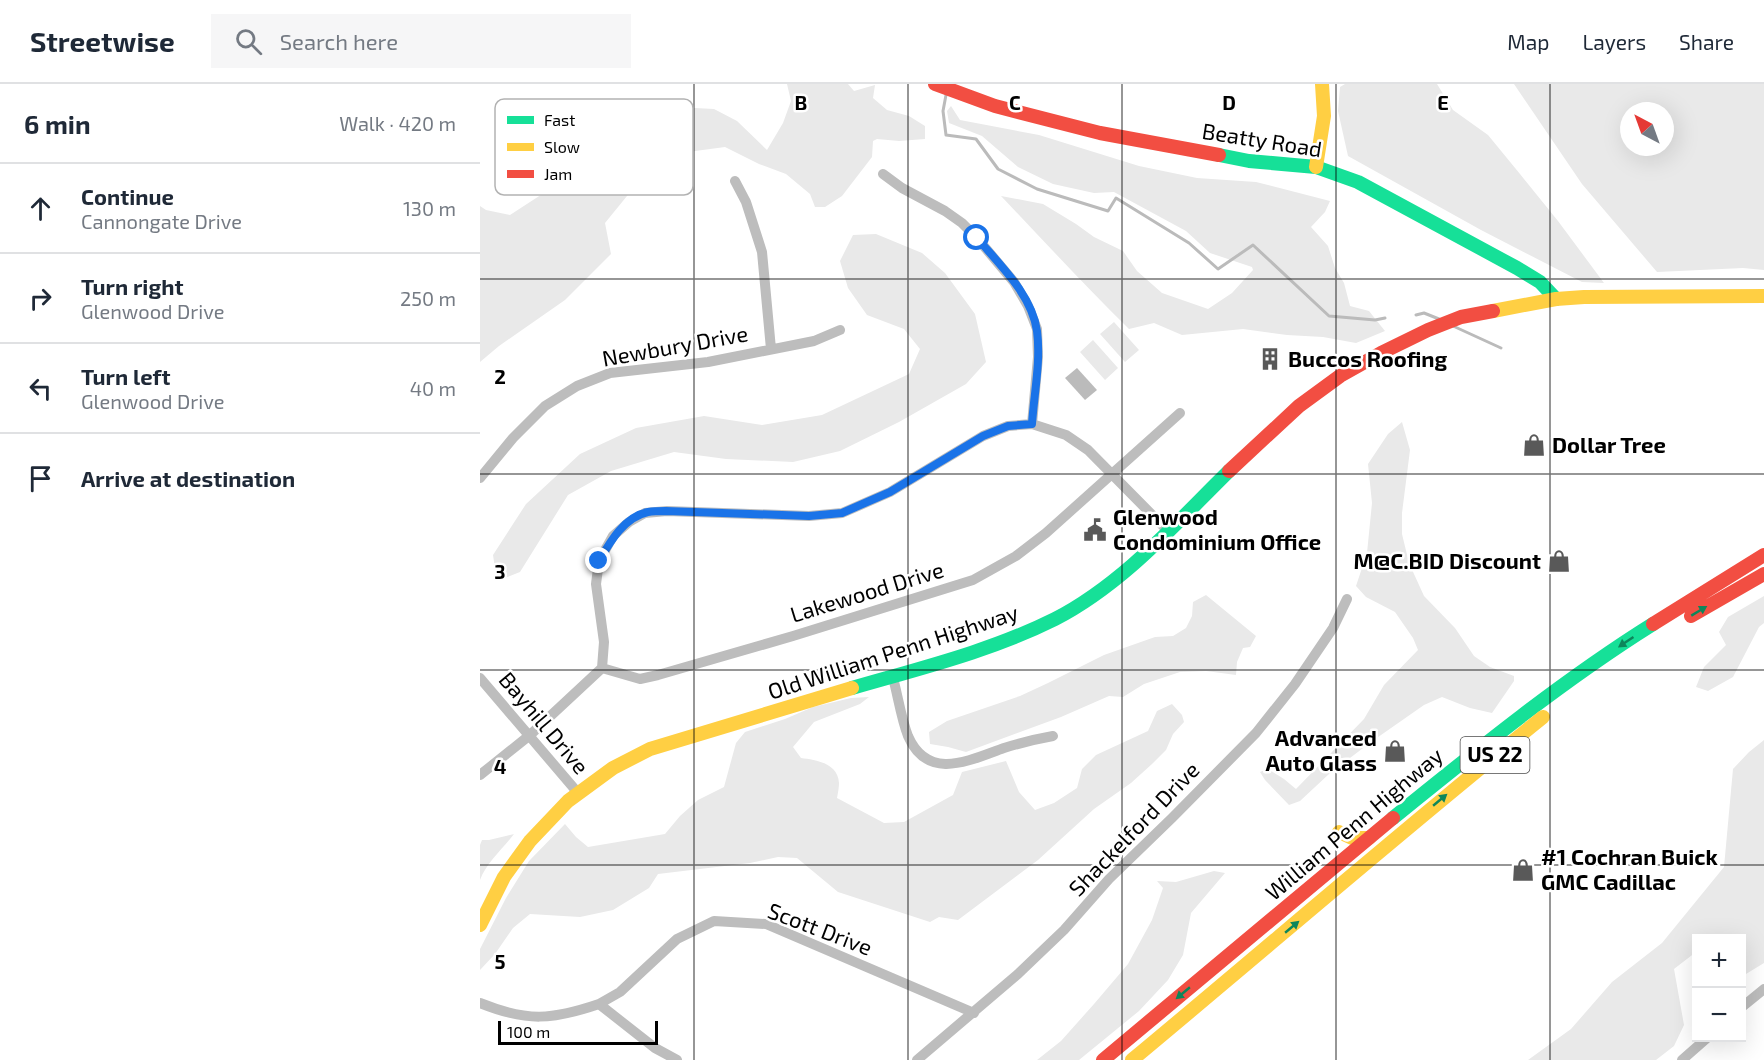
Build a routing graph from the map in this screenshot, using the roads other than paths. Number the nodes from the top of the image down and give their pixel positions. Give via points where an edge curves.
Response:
1 (935, 84) edge
2 (1322, 84) edge
3 (1316, 167) junction
4 (883, 174) dead end
5 (735, 181) dead end
6 (1764, 296) edge
7 (1556, 299) junction
8 (840, 330) dead end
9 (771, 349) junction
10 (1180, 412) dead end
11 (1032, 424) junction
12 (1112, 473) junction
13 (480, 478) edge
14 (1168, 531) junction
15 (1764, 555) edge
16 (1764, 574) edge
17 (1347, 599) dead end
18 (1663, 634) dead end
19 (602, 668) junction
20 (480, 678) edge
21 (893, 678) junction
22 (1569, 698) dead end
23 (530, 735) junction
24 (1053, 736) dead end
25 (480, 775) edge
26 (578, 793) junction
27 (1369, 838) junction
28 (1339, 863) junction
29 (480, 925) edge
30 (1764, 988) edge
31 (480, 1003) edge
32 (599, 1004) junction
33 (1746, 1004) edge
34 (974, 1013) junction
35 (1702, 1042) edge
36 (677, 1060) edge
37 (917, 1060) edge
38 (1103, 1060) edge
39 (1132, 1060) edge
40 (1682, 1060) edge

1 - 3 main road, Beatty Road via 995,106 1100,133 1250,160
2 - 3 main road via 1324,125
3 - 7 main road, Beatty Road via 1358,182 1517,268 1540,282
4 - 11 street via 962,223 1024,298 1036,329 1038,357
5 - 9 street via 762,252
6 - 7 main road, Old William Penn Highway
7 - 14 main road, Old William Penn Highway via 1461,318 1428,330 1340,376 1299,406
8 - 9 street, Newbury Drive via 814,341
9 - 13 street, Newbury Drive via 708,362 610,373 577,386 545,406
10 - 12 street, Lakewood Drive
11 - 12 street via 1066,435
11 - 19 street via 1008,426 983,436 890,492 842,513 809,516 666,511 645,513 628,522 613,536 599,561 596,584 604,642
12 - 14 street
12 - 19 street, Lakewood Drive via 1046,533 1016,556 973,580 658,675 640,679
14 - 21 main road, Old William Penn Highway via 1100,591 1057,618 1000,644
15 -> 27 main road, William Penn Highway / US 22 via 1636,635 1542,700
18 -> 16 main road
17 - 34 street, Shackelford Drive via 1333,628 1295,684 1256,733 1109,879 1064,930
19 - 23 street
20 - 23 street, Bayhill Drive
21 - 24 street via 908,735 930,761 958,764 1028,740
21 - 26 main road, Old William Penn Highway via 650,749 613,768
39 -> 22 main road, William Penn Highway / US 22 via 1450,792
23 - 25 street
23 - 26 street, Bayhill Drive
26 - 29 main road, Old William Penn Highway via 528,842 506,873
27 - 28 main road, William Penn Highway / US 22
27 - 28 main road via 1352,838 1339,832
28 -> 38 main road, William Penn Highway / US 22
30 - 33 street
31 - 32 street via 525,1017 573,1013
32 - 34 street, Scott Drive via 620,992 677,939 714,921 766,924
32 - 36 street via 655,1048
34 - 37 street, Shackelford Drive
35 - 40 street

